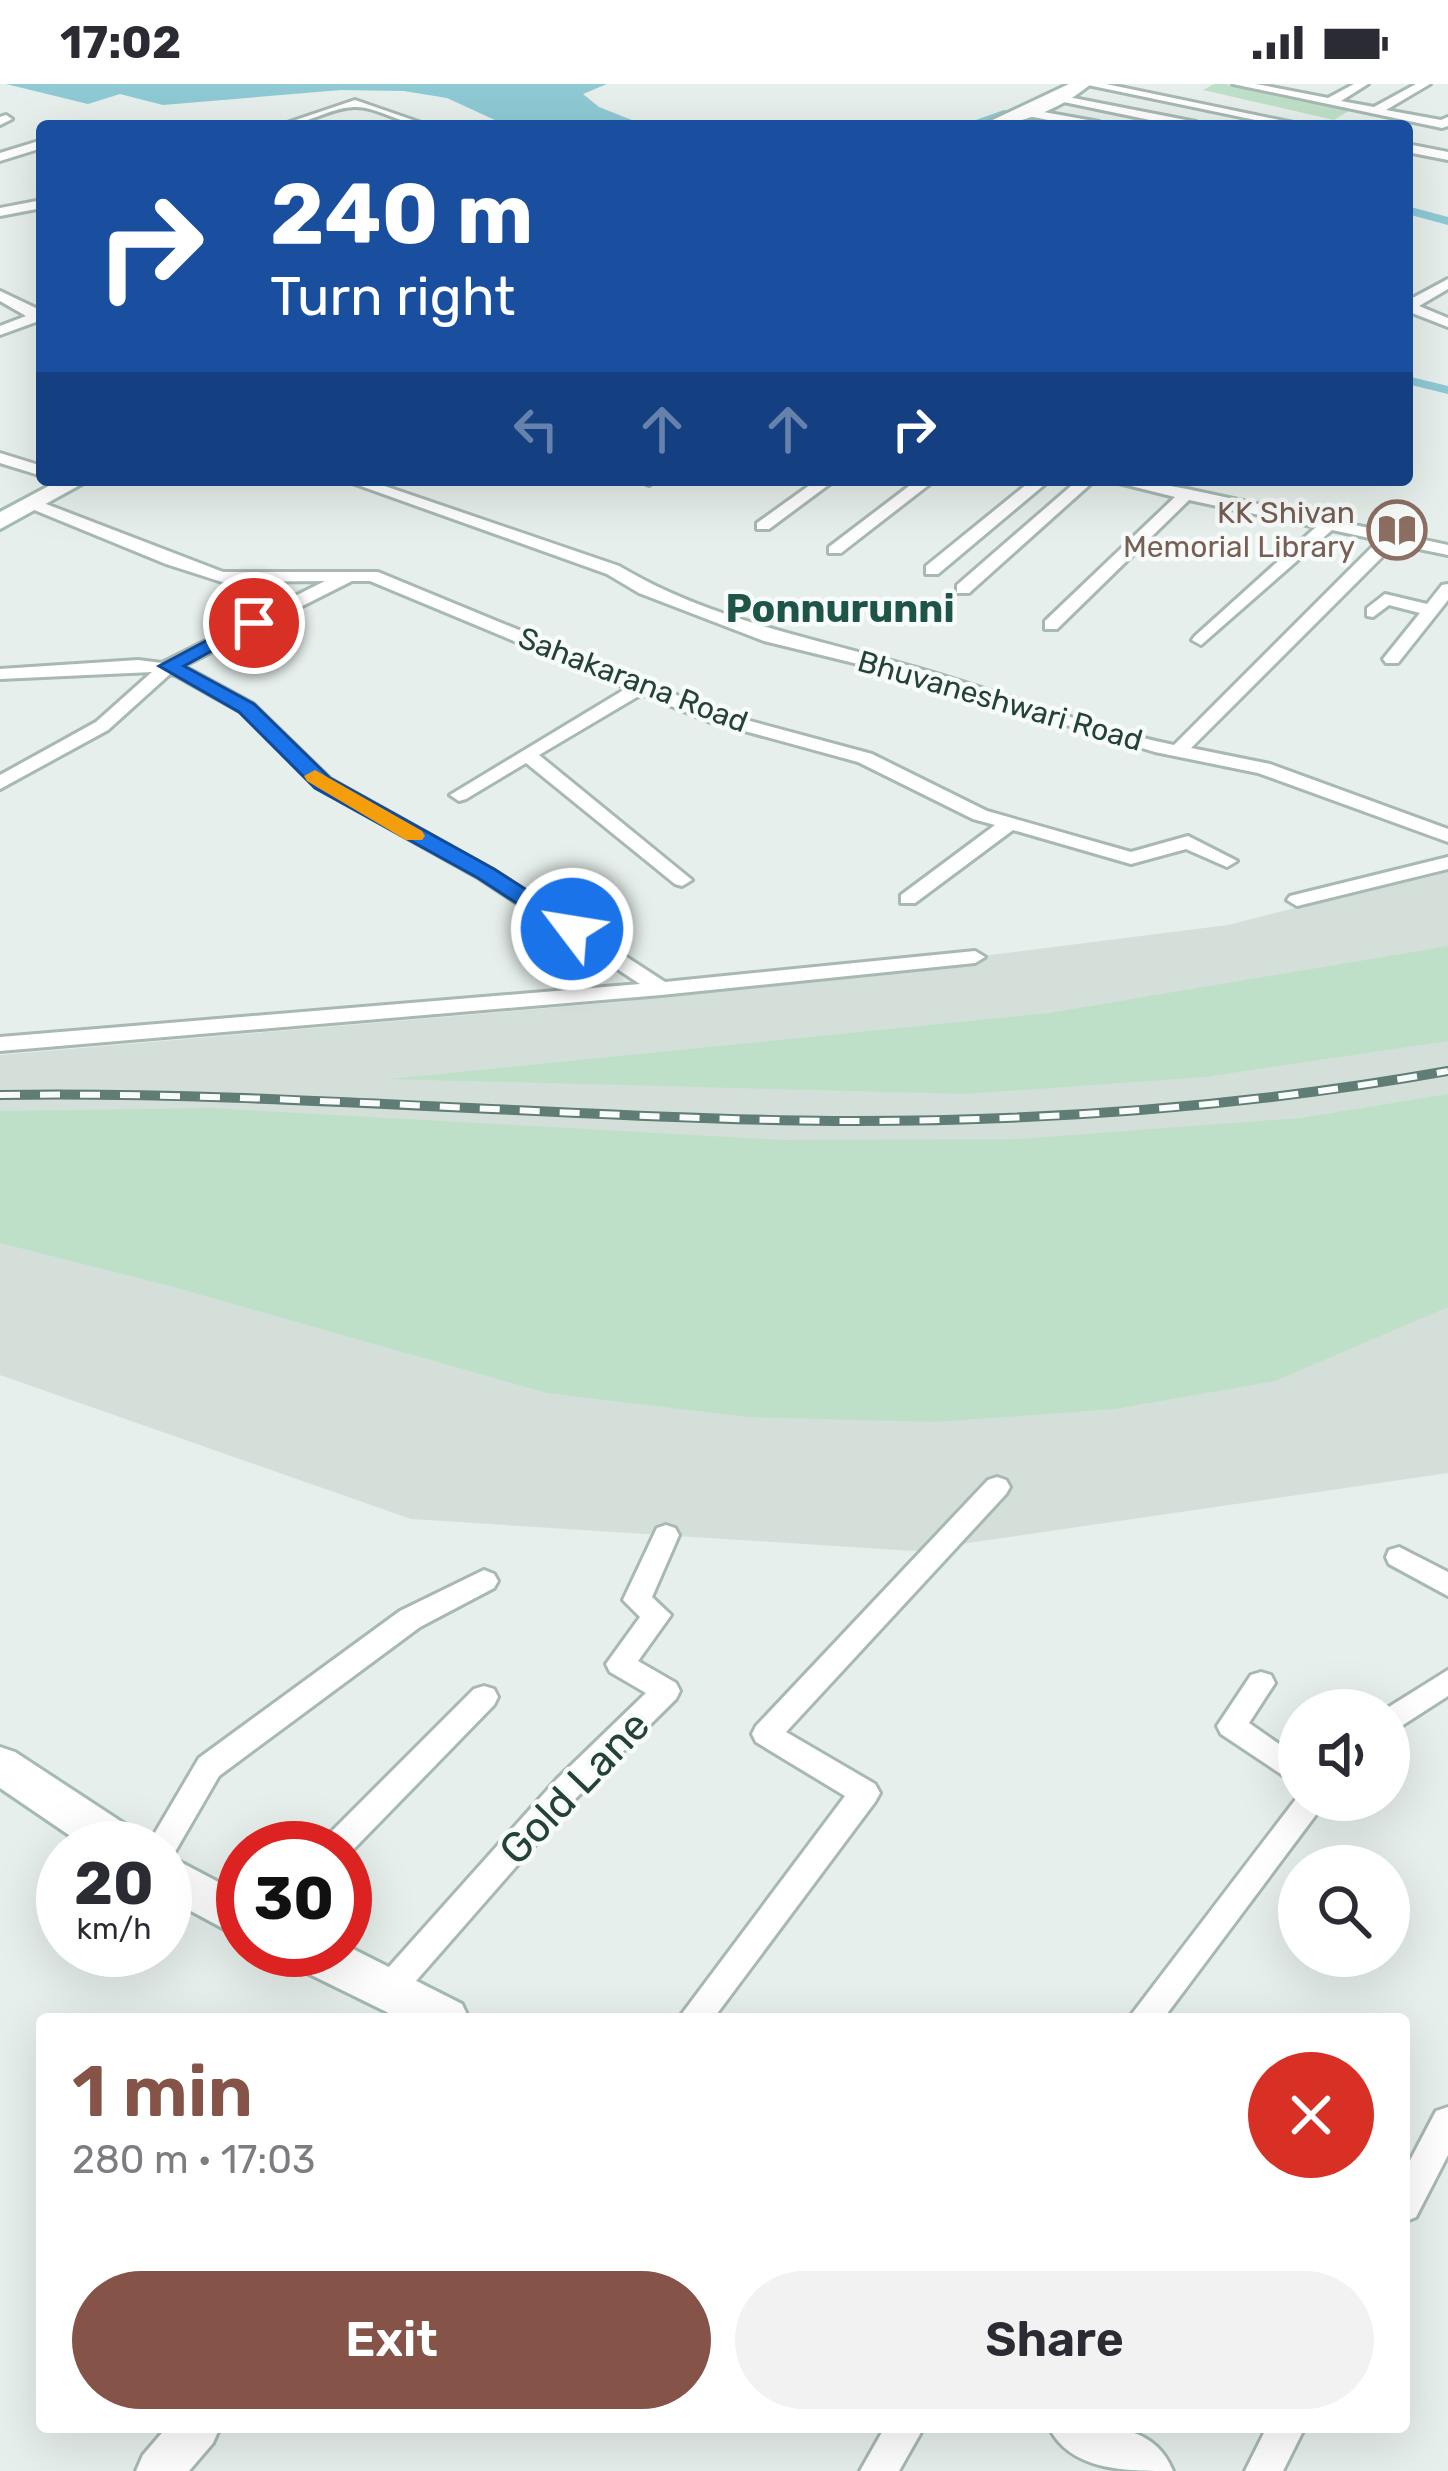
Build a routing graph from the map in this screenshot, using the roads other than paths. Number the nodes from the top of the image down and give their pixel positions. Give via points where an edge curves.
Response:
1 (1085, 84) edge
2 (1239, 84) edge
3 (1328, 84) edge
4 (1421, 84) edge
5 (1256, 85) edge
6 (1358, 87) edge
7 (1058, 98) junction
8 (1330, 102) junction
9 (1376, 111) junction
10 (1433, 111) dead end
11 (1027, 113) junction
12 (303, 120) edge
13 (406, 120) edge
14 (1005, 120) edge
15 (1066, 120) edge
16 (1166, 120) edge
17 (1269, 120) edge
18 (1419, 120) junction
19 (1448, 121) edge
20 (36, 146) edge
21 (1413, 149) edge
22 (1448, 156) edge
23 (0, 157) edge
24 (36, 206) edge
25 (0, 212) edge
26 (1448, 283) edge
27 (0, 295) edge
28 (1413, 303) edge
29 (1413, 308) edge
30 (36, 314) edge
31 (36, 319) edge
32 (1448, 322) edge
33 (0, 331) edge
34 (0, 458) edge
35 (36, 469) edge
36 (62, 486) edge
37 (369, 486) edge
38 (819, 486) edge
39 (919, 486) edge
40 (1035, 486) edge
41 (1081, 486) edge
42 (1146, 486) edge
43 (1187, 494) junction
44 (33, 504) junction
45 (0, 522) edge
46 (1328, 525) junction
47 (764, 526) dead end
48 (1390, 539) junction
49 (835, 550) dead end
50 (1448, 550) edge
51 (932, 570) dead end
52 (355, 574) junction
53 (963, 589) dead end
54 (1448, 589) edge
55 (1430, 610) junction
56 (1372, 612) dead end
57 (1051, 625) dead end
58 (1201, 640) dead end
59 (1392, 659) dead end
60 (169, 666) junction
61 (0, 674) edge
62 (641, 687) junction
63 (1179, 750) junction
64 (530, 757) junction
65 (0, 783) edge
66 (459, 795) dead end
67 (1011, 823) junction
68 (1448, 836) edge
69 (1227, 861) dead end
70 (1448, 863) edge
71 (682, 880) dead end
72 (908, 899) dead end
73 (1297, 900) dead end
74 (974, 957) dead end
75 (662, 989) junction
76 (0, 1044) edge
77 (997, 1487) dead end
78 (666, 1535) dead end
79 (1400, 1557) dead end
80 (484, 1581) dead end
81 (1448, 1586) edge
82 (1448, 1682) edge
83 (1261, 1684) dead end
84 (484, 1697) dead end
85 (1410, 1708) edge
86 (1278, 1759) edge
87 (0, 1766) edge
88 (83, 1821) edge
89 (176, 1821) edge
90 (362, 1821) edge
91 (1296, 1821) edge
92 (366, 1977) edge
93 (390, 1988) junction
94 (434, 2013) edge
95 (699, 2013) edge
96 (1149, 2013) edge
97 (1448, 2122) edge
98 (1410, 2195) edge
99 (191, 2433) edge
100 (902, 2433) edge
101 (1086, 2433) edge
102 (1284, 2433) edge
103 (159, 2471) edge
104 (878, 2471) edge
105 (1146, 2471) edge
106 (1264, 2471) edge

1 - 7 main road
1 - 17 street
2 - 5 street
3 - 6 street
4 - 9 street
5 - 8 street
6 - 8 street
7 - 11 main road
7 - 16 street
8 - 9 street
9 - 18 street
10 - 18 street
11 - 14 main road
11 - 15 street
12 - 13 street via 356,103
18 - 19 street
20 - 23 street
21 - 22 street
24 - 25 street
26 - 28 street
27 - 30 street
29 - 32 street
31 - 33 street
34 - 35 street
36 - 44 main road
37 - 63 street, Bhuvaneshwari Road via 613,570 770,637
38 - 47 street
39 - 49 street
40 - 51 street
41 - 53 street
42 - 43 street
43 - 46 street
43 - 57 street
44 - 45 main road
44 - 52 street, Sahakarana Road via 222,577
46 - 48 street
46 - 58 street
48 - 50 street
48 - 63 street
52 - 60 street
52 - 62 street, Sahakarana Road
54 - 55 street
55 - 56 street via 1385,599
55 - 59 street
60 - 61 street
60 - 65 street via 103,726
60 - 75 street via 247,708 323,783 486,874
62 - 64 street via 536,746
62 - 67 street, Sahakarana Road via 714,717 865,758
63 - 68 street, Bhuvaneshwari Road via 1263,768
64 - 66 street
64 - 71 street
67 - 69 street, Sahakarana Road via 1131,858 1188,842
67 - 72 street
70 - 73 street
74 - 75 street
75 - 76 street
77 - 95 street via 766,1734 865,1793
78 - 93 street, Gold Lane via 637,1600 657,1615 620,1664 666,1691 567,1788
79 - 81 street
80 - 89 street via 410,1619 209,1767
82 - 85 street
83 - 86 street via 1231,1726
84 - 90 street
87 - 88 main road
91 - 96 street
92 - 93 main road
93 - 94 main road
97 - 98 street
99 - 103 street
100 - 104 street
101 - 105 main road
102 - 106 street

